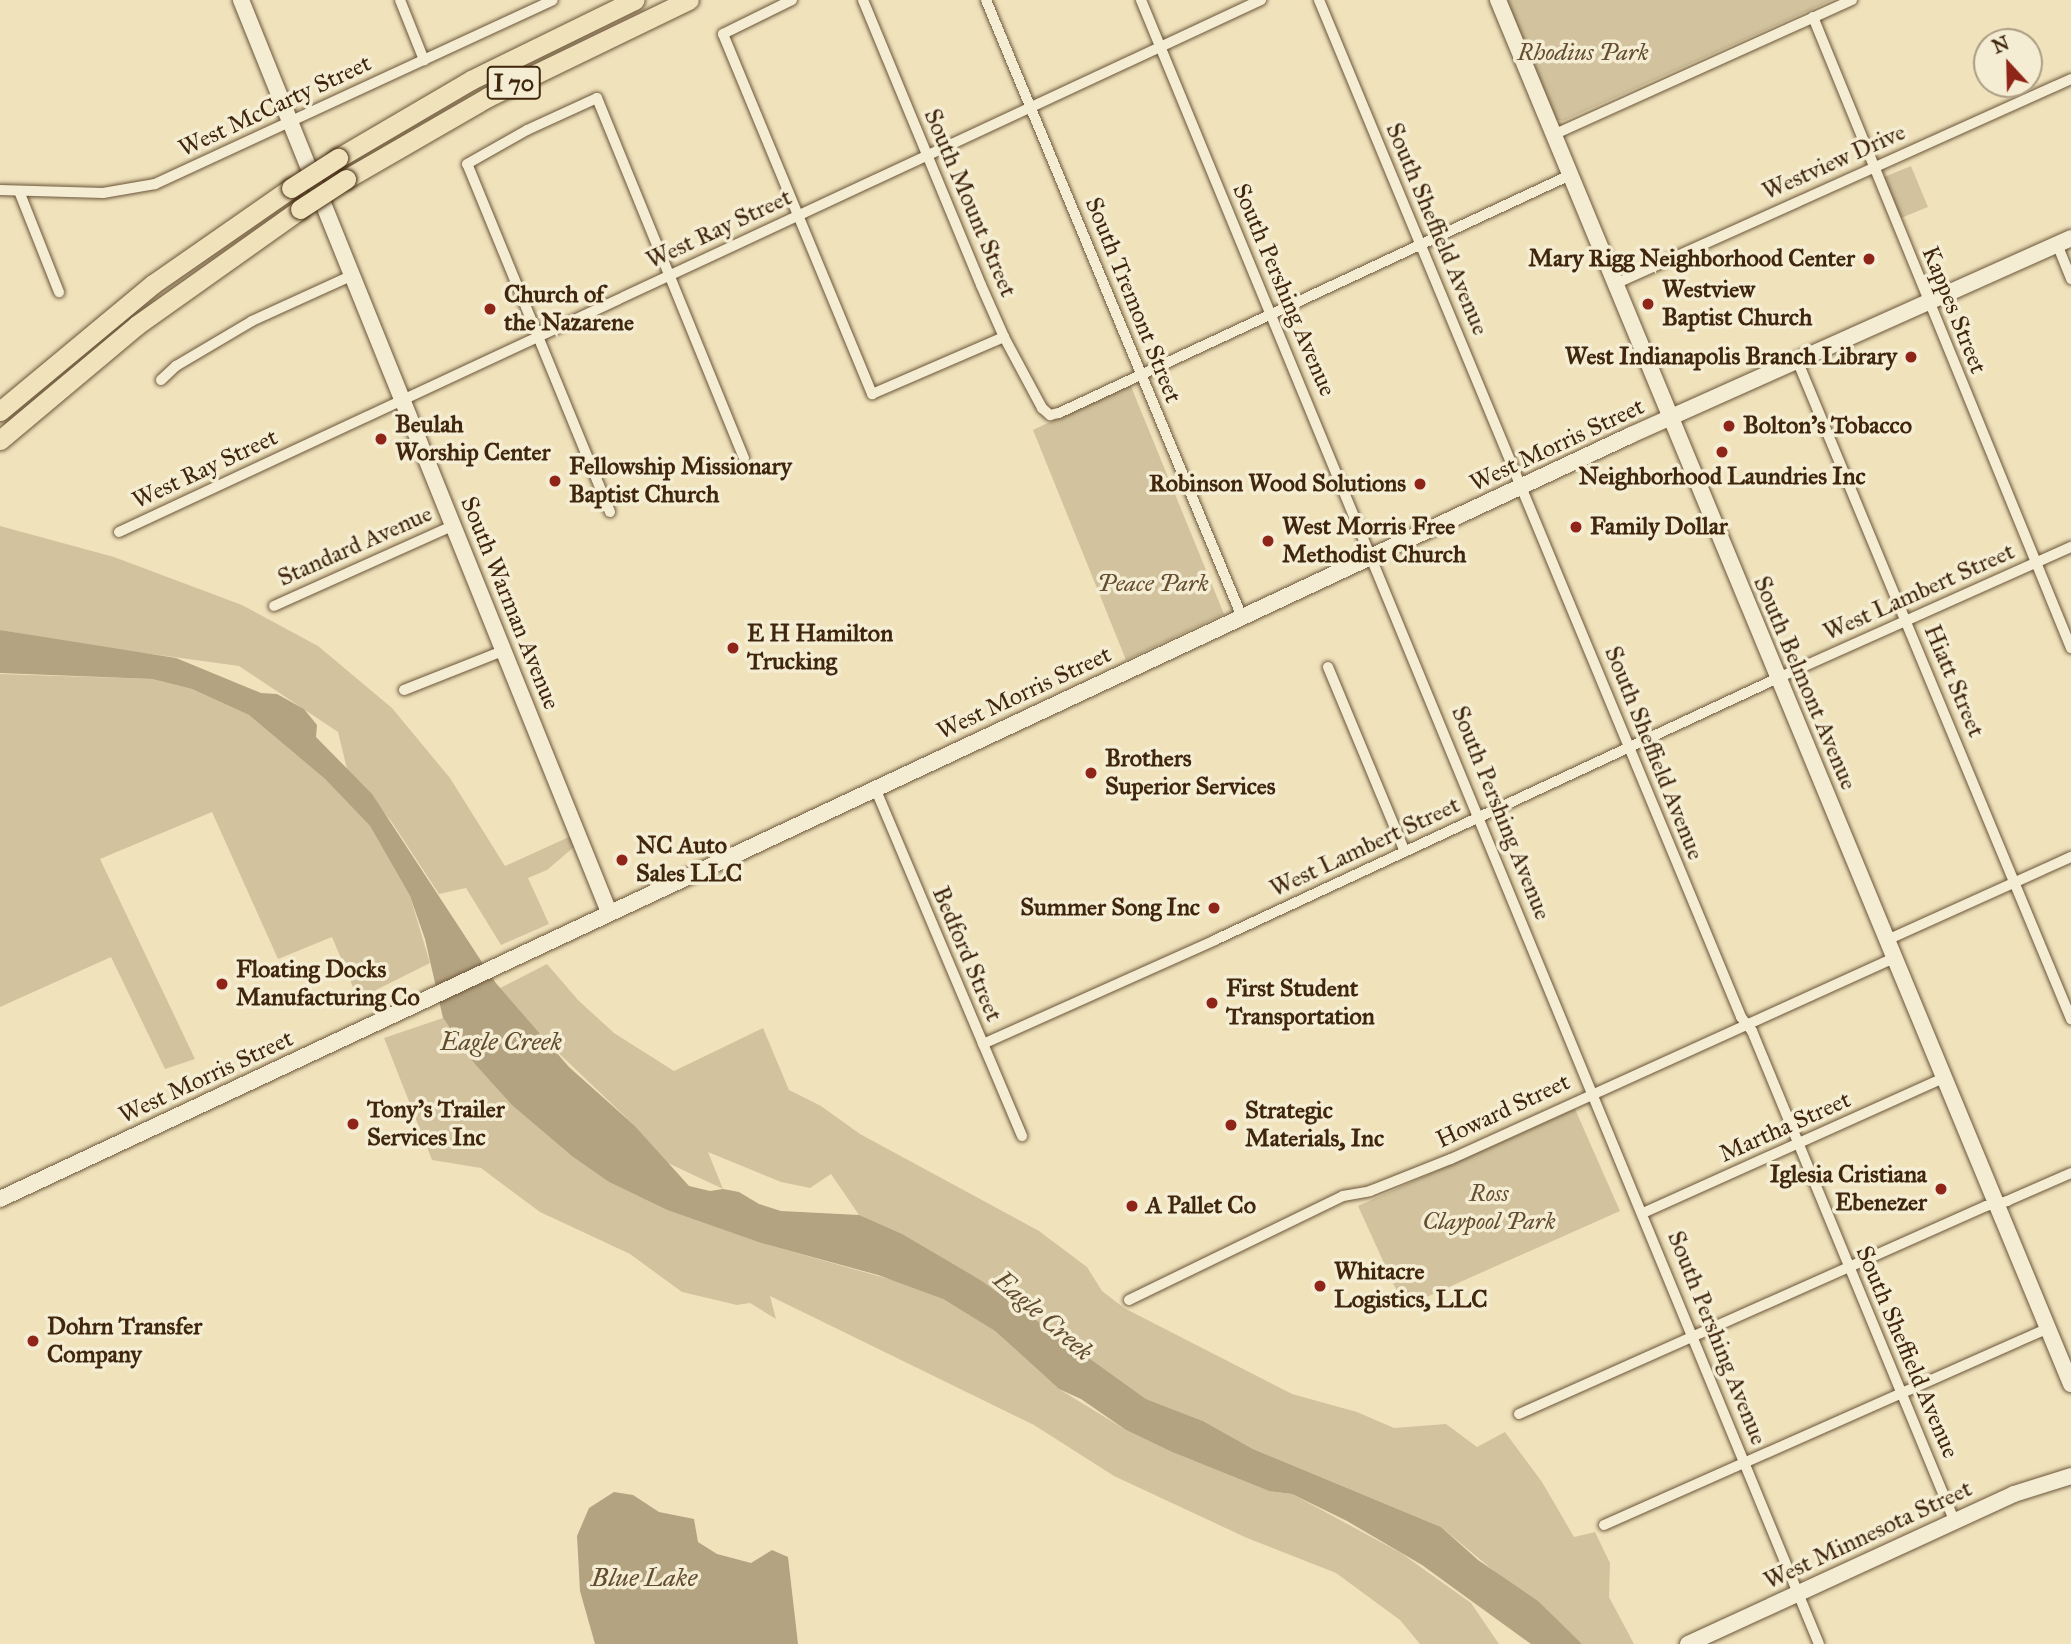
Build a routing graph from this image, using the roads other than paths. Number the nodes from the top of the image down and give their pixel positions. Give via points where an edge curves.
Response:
1 (241, 0) edge
2 (400, 0) edge
3 (553, 0) edge
4 (634, 0) edge
5 (689, 0) edge
6 (792, 0) edge
7 (863, 0) edge
8 (986, 0) edge
9 (1140, 0) edge
10 (1261, 0) edge
11 (1319, 0) edge
12 (1498, 0) edge
13 (1848, 2) edge
14 (1813, 17) junction
15 (1160, 47) junction
16 (424, 60) junction
17 (2071, 79) edge
18 (1030, 107) junction
19 (291, 122) junction
20 (1553, 135) junction
21 (926, 155) junction
22 (1873, 168) junction
23 (1570, 175) junction
24 (0, 190) edge
25 (19, 191) junction
26 (797, 216) junction
27 (2064, 241) edge
28 (1421, 243) junction
29 (353, 275) junction
30 (669, 276) junction
31 (2071, 279) edge
32 (1615, 284) junction
33 (59, 292) dead end
34 (1928, 302) junction
35 (1271, 313) junction
36 (537, 337) junction
37 (1004, 337) junction
38 (1797, 360) junction
39 (1141, 375) junction
40 (161, 380) dead end
41 (404, 400) junction
42 (0, 411) edge
43 (1670, 418) junction
44 (0, 440) edge
45 (744, 458) dead end
46 (1521, 486) junction
47 (610, 512) dead end
48 (454, 525) junction
49 (119, 532) dead end
50 (2071, 547) edge
51 (1371, 557) junction
52 (2036, 563) junction
53 (274, 606) dead end
54 (1242, 617) junction
55 (1906, 621) junction
56 (2071, 648) edge
57 (505, 650) junction
58 (1328, 667) dead end
59 (1779, 678) junction
60 (404, 690) dead end
61 (1629, 748) junction
62 (875, 788) junction
63 (1479, 817) junction
64 (1405, 852) junction
65 (2071, 858) edge
66 (2015, 883) junction
67 (609, 912) junction
68 (1887, 940) junction
69 (1894, 958) junction
70 (2071, 1019) edge
71 (1746, 1024) junction
72 (983, 1044) junction
73 (1944, 1078) junction
74 (1593, 1093) junction
75 (1022, 1136) dead end
76 (1798, 1144) junction
77 (2071, 1172) edge
78 (0, 1199) edge
79 (1996, 1203) junction
80 (1643, 1213) junction
81 (1849, 1267) junction
82 (1129, 1300) dead end
83 (2048, 1328) junction
84 (1694, 1336) junction
85 (2071, 1384) edge
86 (1902, 1394) junction
87 (1518, 1414) dead end
88 (1746, 1463) junction
89 (2071, 1476) edge
90 (1954, 1520) junction
91 (1604, 1525) dead end
92 (1798, 1591) junction
93 (1688, 1644) edge
94 (1819, 1644) edge

1 - 19 main road, South Warman Avenue
2 - 16 street
3 - 16 street, West McCarty Street
4 - 42 highway, I 70, bridge via 471,80 291,188 153,284
5 - 44 highway, I 70, bridge via 488,97 346,179 137,326
6 - 26 street via 723,34
7 - 21 street, South Mount Street
8 - 18 street, South Tremont Street
9 - 15 street, South Pershing Avenue
10 - 15 street, West Ray Street
11 - 28 street, South Sheffield Avenue
12 - 20 main road, South Belmont Avenue
13 - 14 street
14 - 20 street
14 - 22 street, Kappes Street
15 - 18 street, West Ray Street
15 - 35 street, South Pershing Avenue
16 - 19 street, West McCarty Street
17 - 22 street, Westview Drive
18 - 21 street, West Ray Street
18 - 39 street, South Tremont Street
19 - 25 street, West McCarty Street via 147,186 103,192
19 - 29 main road, South Warman Avenue
20 - 23 main road, South Belmont Avenue
21 - 26 street, West Ray Street
21 - 37 street, South Mount Street
22 - 32 street, Westview Drive
22 - 34 street, Kappes Street
23 - 28 street
23 - 32 main road, South Belmont Avenue
24 - 25 street, West McCarty Street
25 - 33 street
26 - 30 street, West Ray Street
26 - 37 street via 872,394
27 - 31 street
27 - 34 main road, West Morris Street
28 - 35 street
28 - 46 street, South Sheffield Avenue
29 - 40 street via 252,321 176,366
29 - 41 main road, South Warman Avenue
30 - 36 street, West Ray Street
30 - 36 street via 597,98 527,130 467,164
30 - 45 street
32 - 43 main road, South Belmont Avenue
34 - 38 main road, West Morris Street
34 - 52 street, Kappes Street
35 - 39 street
35 - 51 street, South Pershing Avenue
36 - 41 street, West Ray Street
36 - 47 street
37 - 39 street, South Mount Street via 1050,415
38 - 43 main road, West Morris Street
38 - 55 street, Hiatt Street
39 - 54 street, South Tremont Street
41 - 48 main road, South Warman Avenue
41 - 49 street, West Ray Street
43 - 46 main road, West Morris Street
43 - 59 main road, South Belmont Avenue
46 - 51 main road, West Morris Street
46 - 61 street, South Sheffield Avenue
48 - 53 street, Standard Avenue
48 - 57 main road, South Warman Avenue
50 - 52 street, West Lambert Street
51 - 54 main road, West Morris Street
51 - 63 street, South Pershing Avenue
52 - 55 street, West Lambert Street
52 - 56 street, Kappes Street
54 - 62 main road, West Morris Street
55 - 59 street, West Lambert Street
55 - 66 street, Hiatt Street
57 - 60 street
57 - 67 main road, South Warman Avenue
58 - 64 street
59 - 61 street, West Lambert Street
59 - 68 main road, South Belmont Avenue
61 - 63 street, West Lambert Street
61 - 71 street, South Sheffield Avenue
62 - 67 main road, West Morris Street
62 - 72 street, Bedford Street
63 - 64 street, West Lambert Street
63 - 74 street, South Pershing Avenue
64 - 72 street, West Lambert Street
65 - 66 street
66 - 68 street
66 - 70 street, Hiatt Street
67 - 78 main road, West Morris Street
68 - 69 main road, South Belmont Avenue
69 - 71 street, Howard Street
69 - 73 main road, South Belmont Avenue
71 - 74 street, Howard Street
71 - 76 street, South Sheffield Avenue
72 - 75 street, Bedford Street
73 - 76 street, Martha Street
73 - 79 main road, South Belmont Avenue
74 - 80 street, South Pershing Avenue
74 - 82 street, Howard Street via 1451,1159 1370,1191 1343,1196
76 - 80 street, Martha Street
76 - 81 street, South Sheffield Avenue
77 - 79 street
79 - 81 street
79 - 83 main road, South Belmont Avenue
80 - 84 street, South Pershing Avenue
81 - 84 street
81 - 86 street, South Sheffield Avenue
83 - 85 main road, South Belmont Avenue
83 - 86 street
84 - 87 street
84 - 88 street, South Pershing Avenue
86 - 88 street
86 - 90 street, South Sheffield Avenue
88 - 91 street
88 - 92 street, South Pershing Avenue
89 - 90 main road, West Minnesota Street
90 - 92 main road, West Minnesota Street
92 - 93 main road, West Minnesota Street
92 - 94 street, South Pershing Avenue

